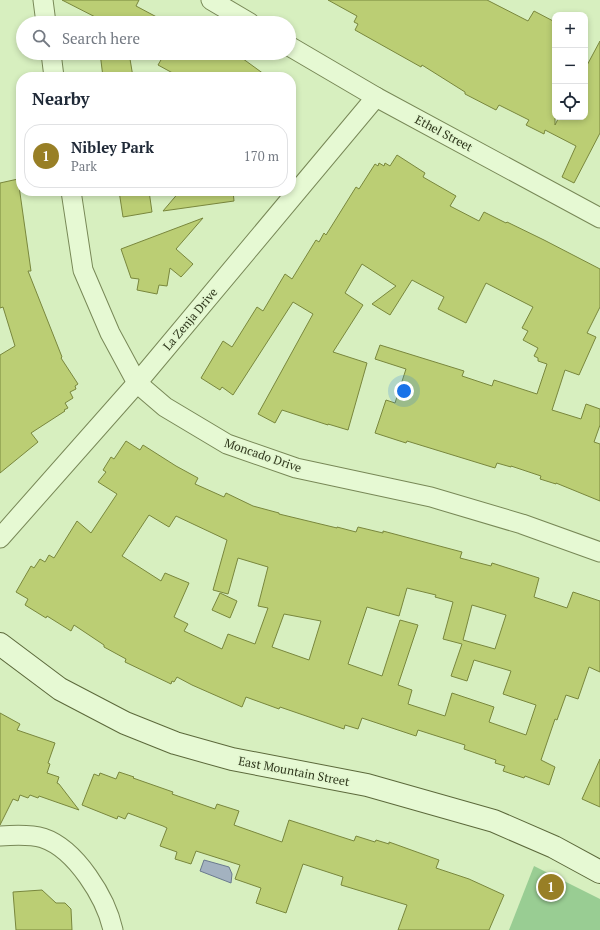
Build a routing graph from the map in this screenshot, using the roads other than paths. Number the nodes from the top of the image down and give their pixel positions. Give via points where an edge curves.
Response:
1 (42, 0) edge
2 (210, 0) edge
3 (45, 16) edge
4 (238, 16) edge
5 (296, 50) edge
6 (51, 60) edge
7 (53, 72) edge
8 (376, 97) junction
9 (296, 193) edge
10 (72, 196) edge
11 (294, 196) edge
12 (600, 218) edge
13 (137, 384) junction
14 (0, 538) edge
15 (600, 552) edge
16 (0, 644) edge
17 (0, 836) edge
18 (600, 872) edge
19 (113, 930) edge

1 - 3 street
2 - 4 street
5 - 8 street, Ethel Street
6 - 7 street
8 - 9 street, La Zenja Drive
8 - 12 street, Ethel Street
10 - 13 street, Moncado Drive via 83,270 110,333
11 - 13 street, La Zenja Drive
13 - 14 street, La Zenja Drive
13 - 15 street, Moncado Drive via 165,408 227,444 296,468 431,497 522,524
16 - 18 street, East Mountain Street via 60,688 124,723 176,743 232,759 367,785 494,821 554,847
17 - 19 street via 42,838 60,846 79,864 88,877 111,920

